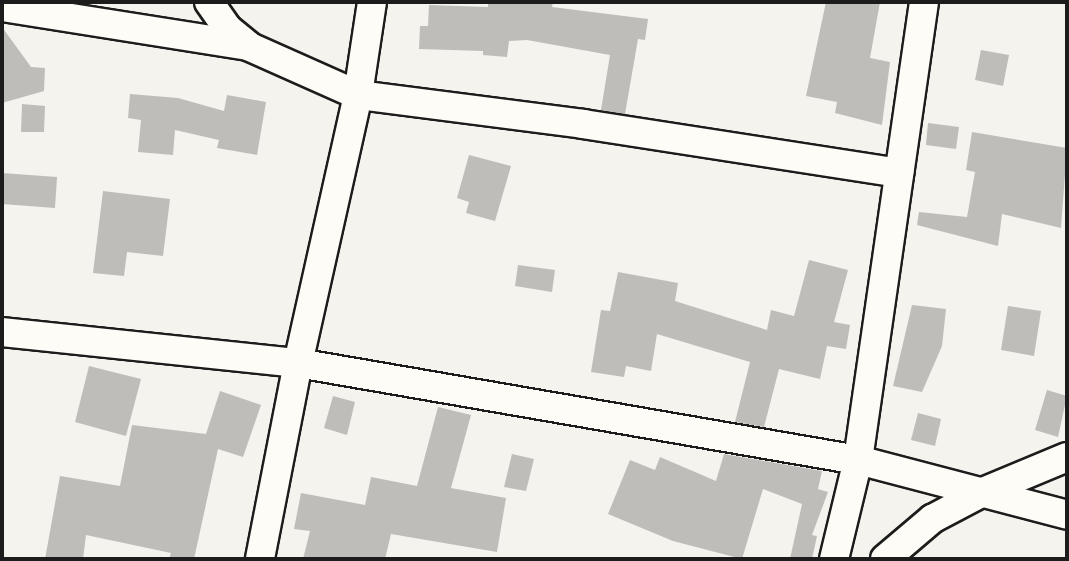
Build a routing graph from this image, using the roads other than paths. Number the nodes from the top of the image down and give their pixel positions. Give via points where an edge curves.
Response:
1 (209, 2) edge
2 (372, 2) edge
3 (924, 2) edge
4 (2, 7) edge
5 (250, 47) junction
6 (358, 95) junction
7 (899, 173) junction
8 (2, 332) edge
9 (298, 363) junction
10 (1067, 457) edge
11 (858, 460) junction
12 (983, 492) junction
13 (1067, 515) edge
14 (260, 559) edge
15 (834, 559) edge
16 (885, 559) edge

1 - 5 street via 228,29
2 - 6 street
3 - 7 street
4 - 5 street
5 - 6 street
6 - 7 street
6 - 9 street
7 - 11 street
8 - 9 street
9 - 11 street
9 - 14 street
10 - 12 street
11 - 12 street
11 - 15 street
12 - 13 street
12 - 16 street via 933,519

